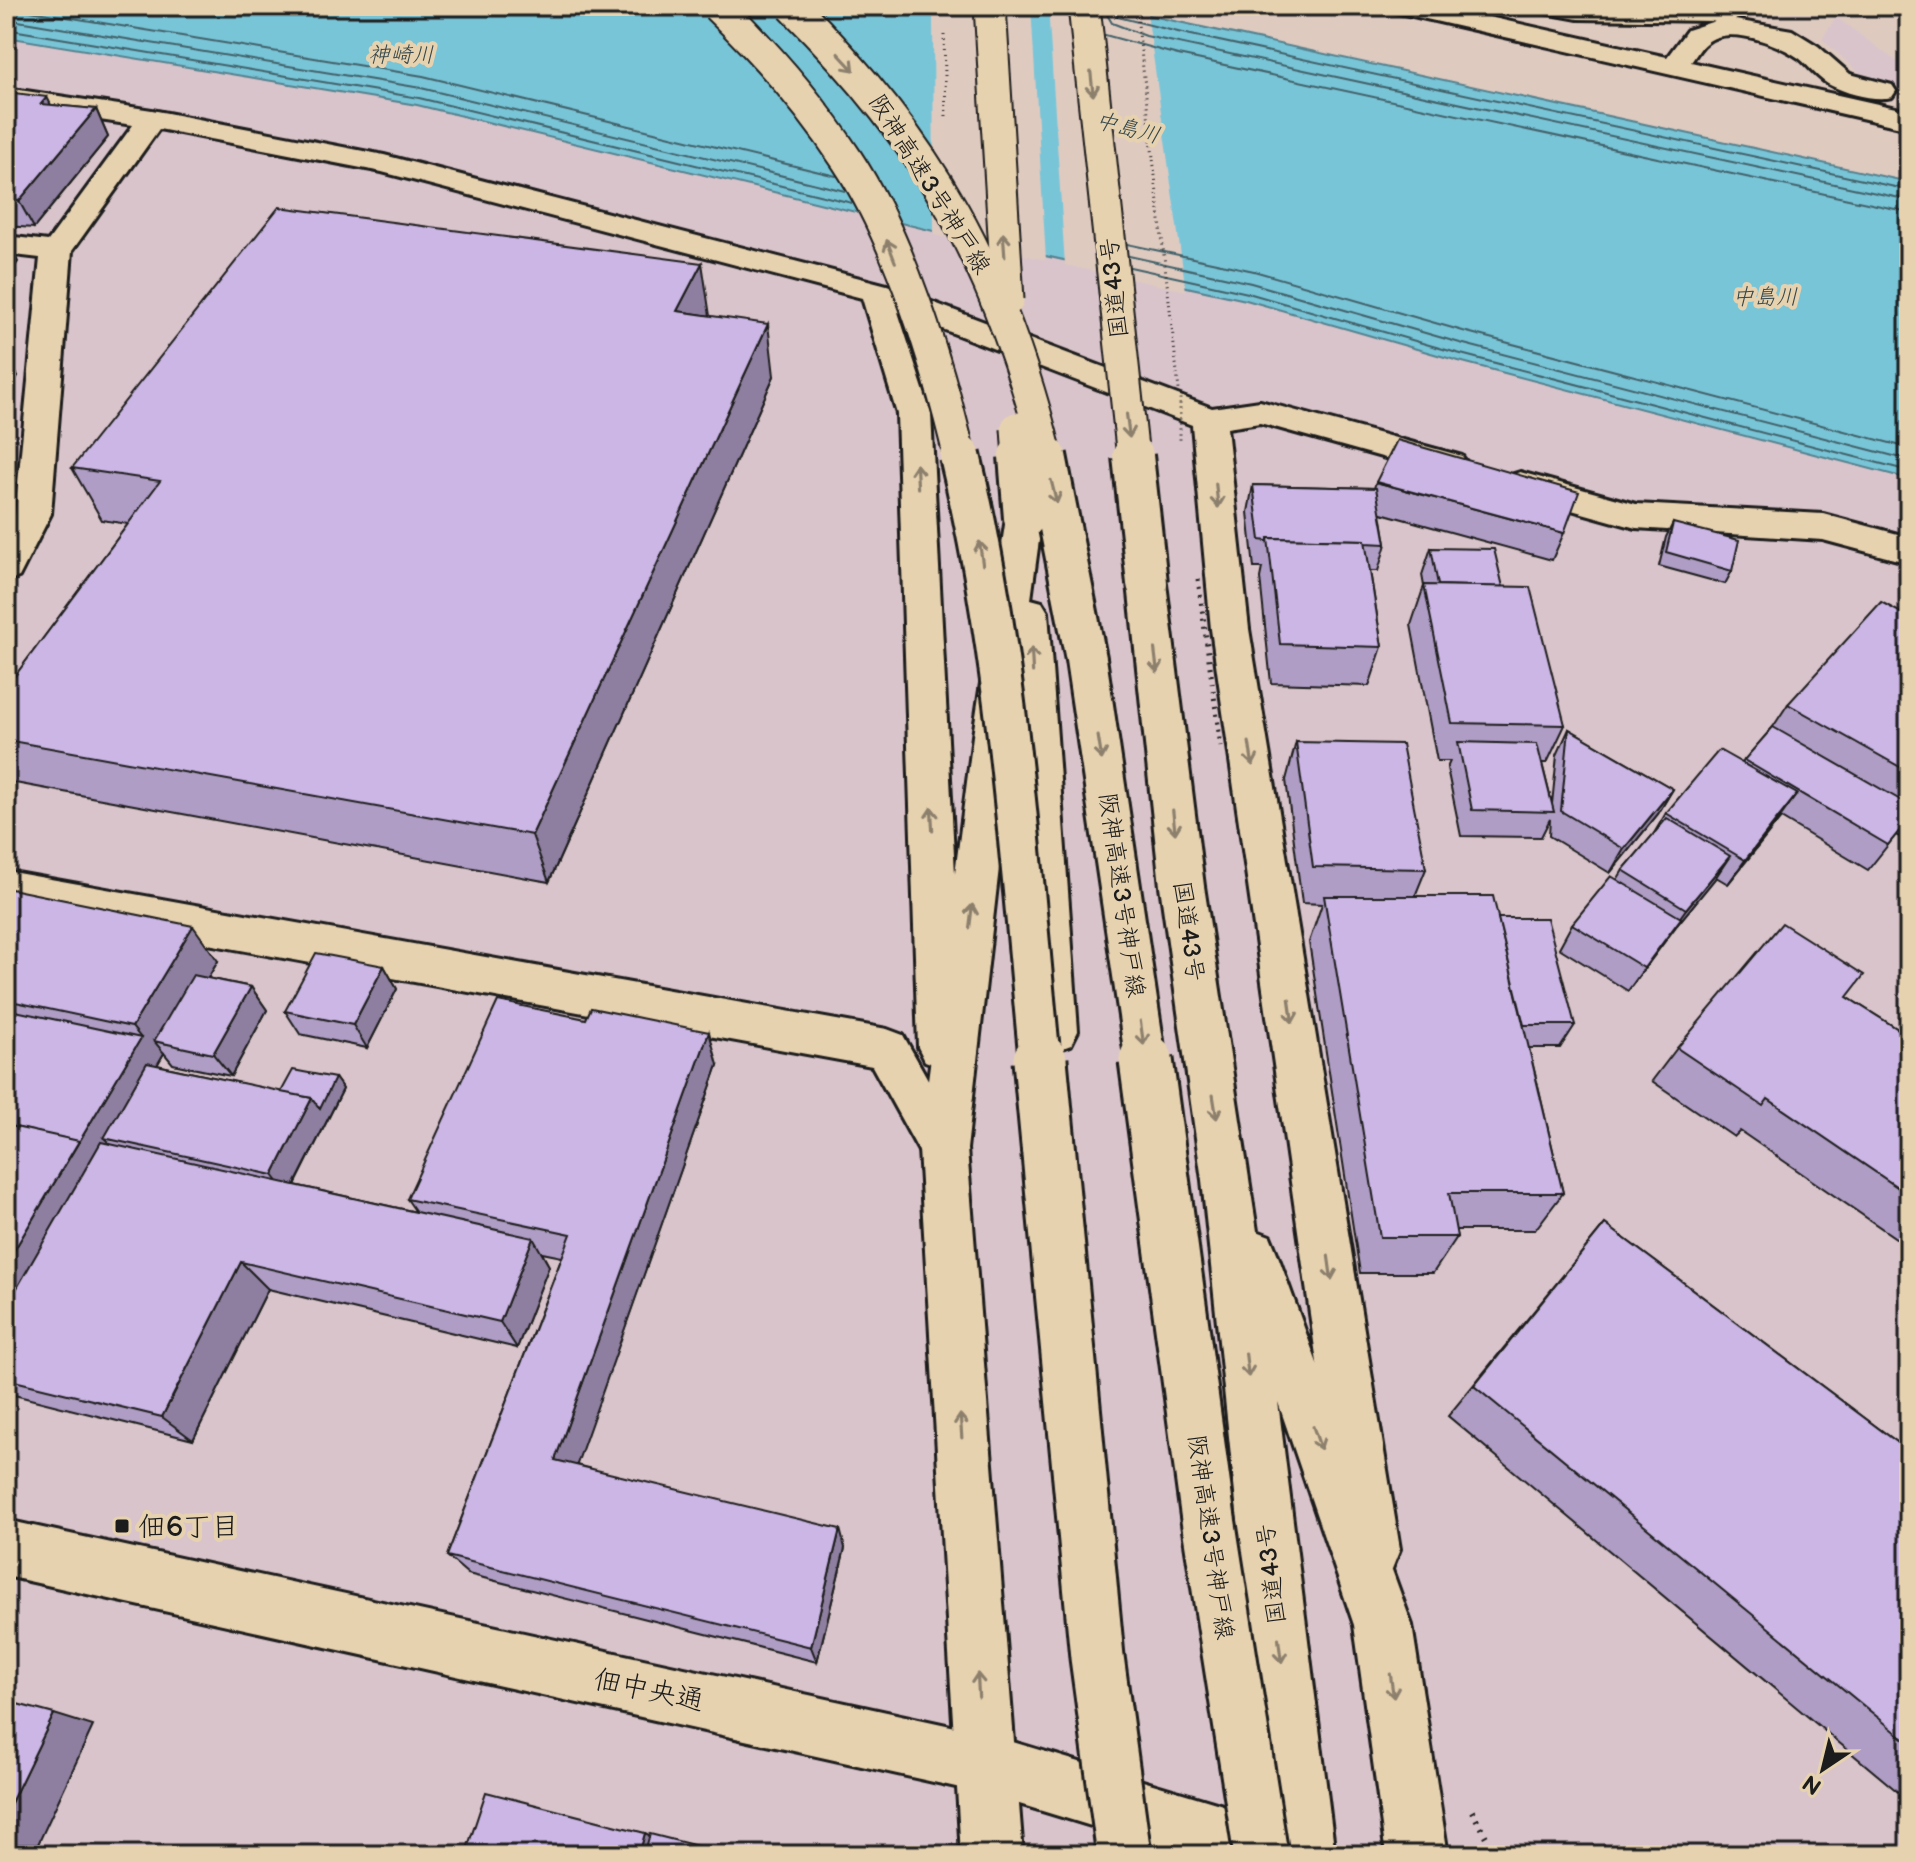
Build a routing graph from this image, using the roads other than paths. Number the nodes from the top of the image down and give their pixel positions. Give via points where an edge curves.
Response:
1 (717, 6) edge
2 (792, 6) edge
3 (1084, 6) edge
4 (1405, 6) edge
5 (1549, 6) edge
6 (991, 7) edge
7 (1772, 9) edge
8 (1671, 14) junction
9 (1705, 32) junction
10 (1808, 52) junction
11 (1672, 69) junction
12 (6, 97) edge
13 (1909, 97) edge
14 (152, 119) junction
15 (1909, 120) edge
16 (6, 245) edge
17 (56, 251) junction
18 (876, 292) junction
19 (1209, 419) junction
20 (19, 512) edge
21 (1909, 550) edge
22 (6, 568) edge
23 (1015, 737) junction
24 (6, 889) edge
25 (943, 1149) junction
26 (1226, 1180) junction
27 (6, 1548) edge
28 (1383, 1625) junction
29 (983, 1763) junction
30 (1108, 1827) edge
31 (992, 1855) edge
32 (1124, 1855) edge
33 (1261, 1855) edge
34 (1286, 1855) edge
35 (1304, 1855) edge
36 (1417, 1855) edge

32 -> 1 main road, bridge via 1097,1657 1017,826 980,539 950,416 919,320 877,218 849,163 807,104
2 -> 33 main road, 阪神高速3号神戸線, bridge via 866,83 956,216 994,286 1028,384 1065,533 1115,836 1225,1643
3 -> 26 main road, 国道43号, bridge via 1182,886
4 - 11 main road
5 - 8 main road
23 -> 6 main road, bridge via 1024,518
7 - 8 main road
7 - 10 main road via 1805,38
8 - 9 main road via 1698,22
9 - 10 main road via 1759,30
9 - 11 main road
10 - 11 main road via 1739,44
10 - 13 main road via 1840,80
11 - 15 main road
12 - 14 main road
14 - 17 main road
14 - 18 main road via 384,164
16 - 17 main road
17 - 20 main road
18 - 19 main road
25 -> 18 main road via 914,414
19 - 21 main road via 1260,412 1636,516 1823,527
19 -> 28 main road via 1230,629
20 - 22 main road
25 -> 23 main road
23 - 30 main road
24 - 25 main road via 887,1049
29 -> 25 main road
26 -> 28 main road
26 -> 35 main road, 国道43号
27 - 29 main road, 佃中央通
28 -> 36 main road
29 - 30 main road, 佃中央通
29 - 31 main road
30 - 34 main road, 佃中央通

